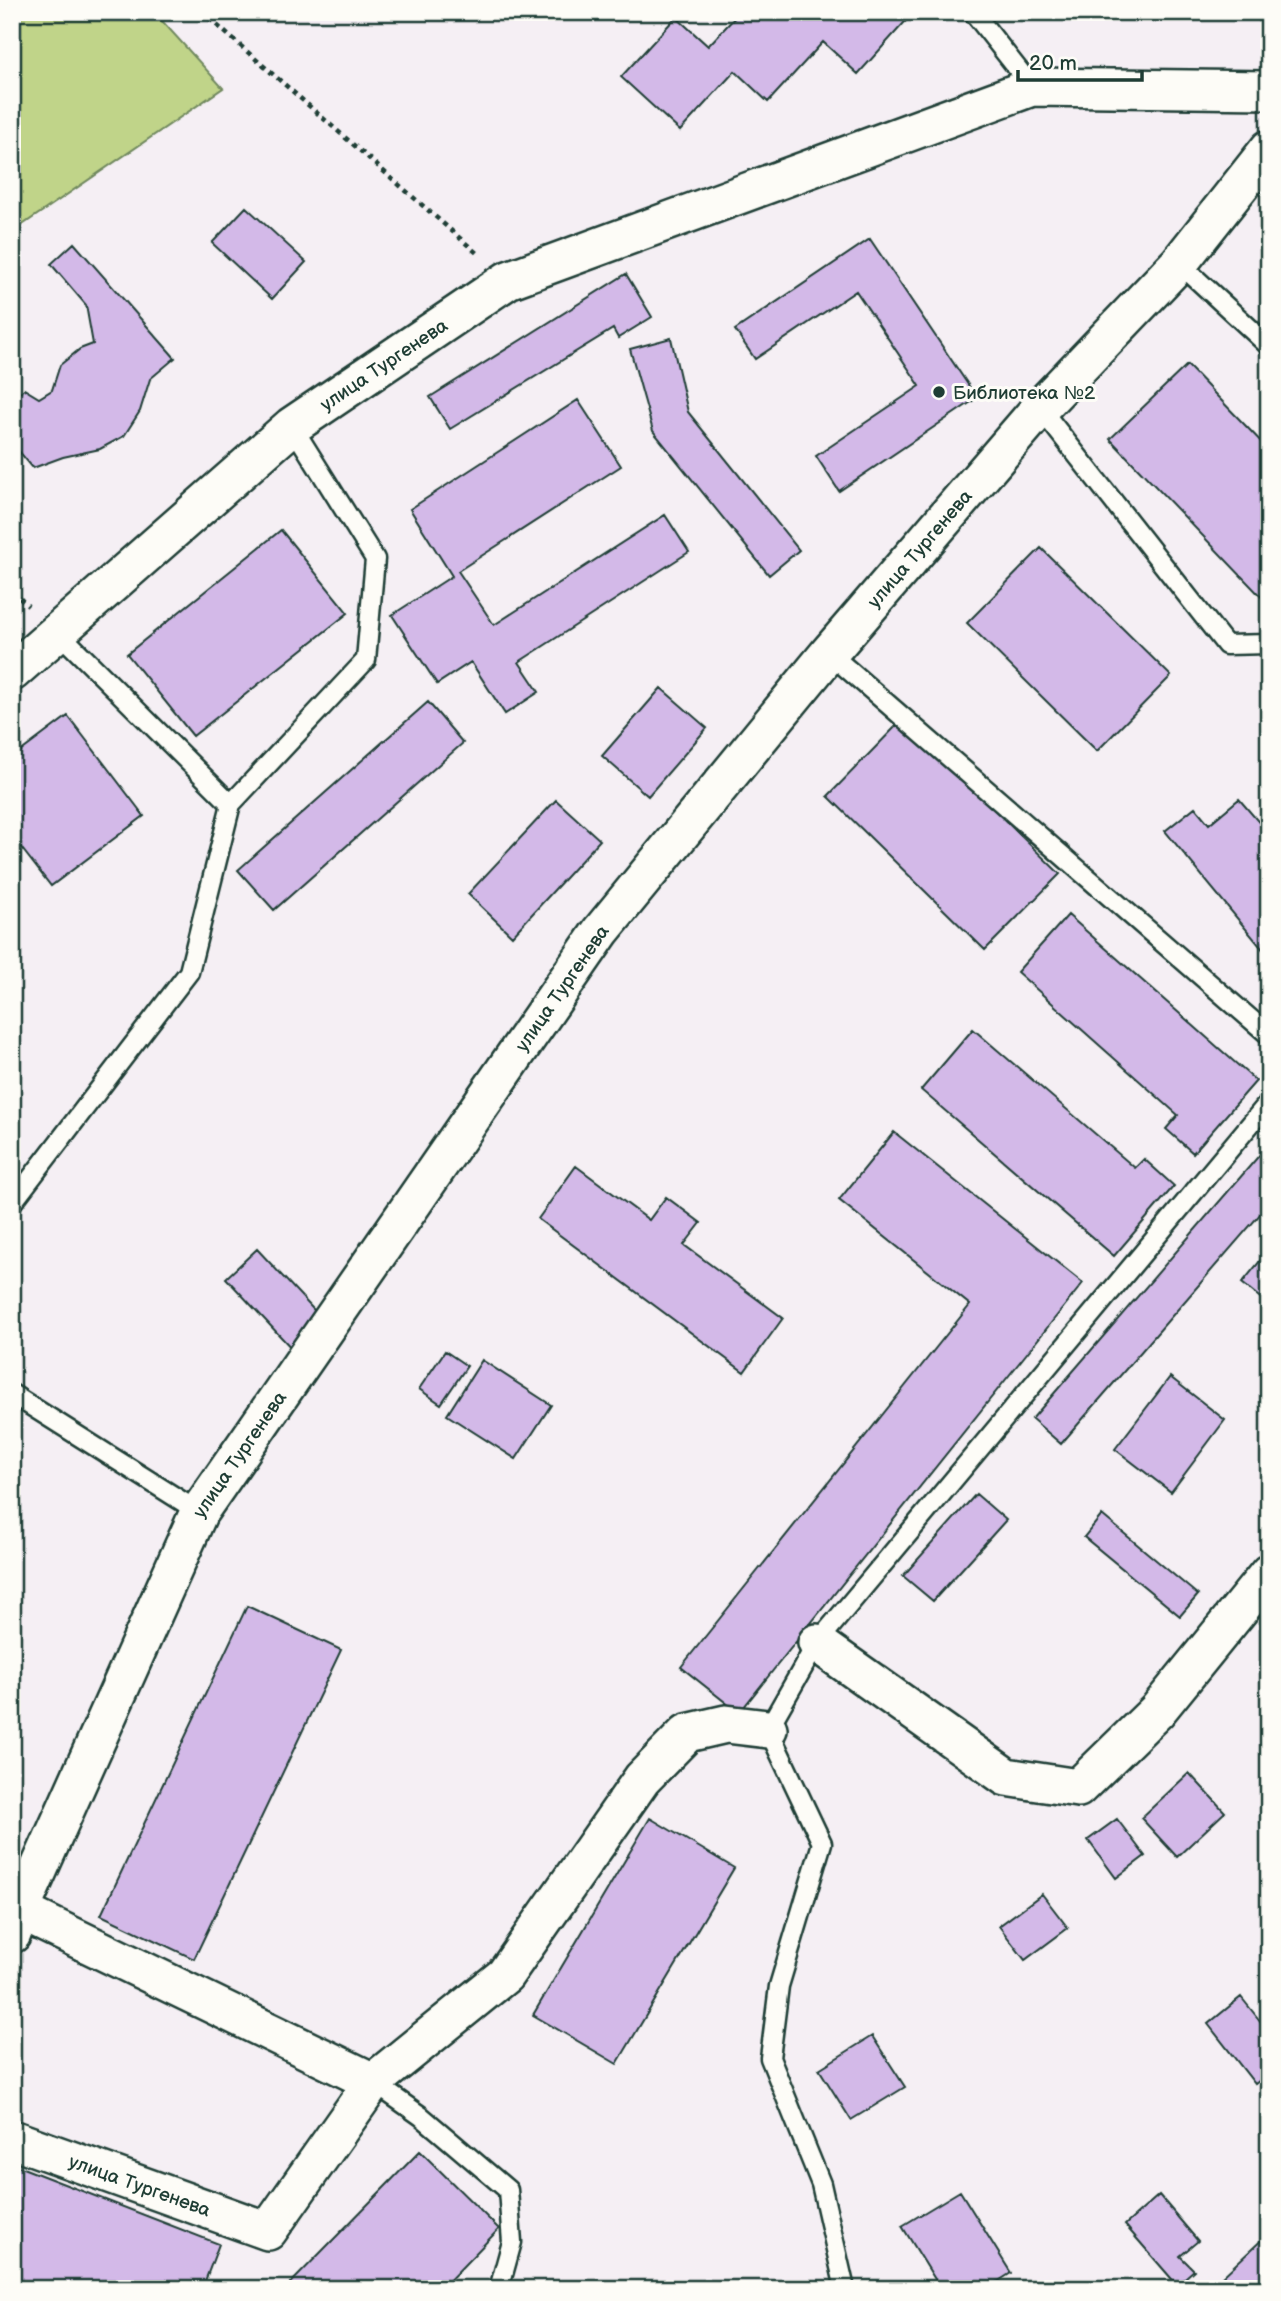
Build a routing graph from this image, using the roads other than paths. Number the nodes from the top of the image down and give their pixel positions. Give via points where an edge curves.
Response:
1 (973, 12) edge
2 (1032, 87) junction
3 (1269, 90) edge
4 (1269, 149) edge
5 (1179, 262) junction
6 (1269, 346) edge
7 (1040, 408) junction
8 (292, 426) junction
9 (58, 632) junction
10 (1269, 644) edge
11 (829, 653) junction
12 (12, 672) edge
13 (231, 804) junction
14 (1269, 1035) edge
15 (1269, 1102) edge
16 (12, 1203) edge
17 (12, 1394) edge
18 (199, 1512) junction
19 (1269, 1573) edge
20 (817, 1643) junction
21 (768, 1728) junction
22 (15, 1917) edge
23 (373, 2081) junction
24 (12, 2139) edge
25 (499, 2289) edge
26 (845, 2289) edge

1 - 2 lane
2 - 3 street, улица Тургенева
2 - 8 street, улица Тургенева via 508,280
4 - 5 street, улица Тургенева
5 - 6 lane
5 - 7 street, улица Тургенева
7 - 10 lane via 1226,645
7 - 11 street, улица Тургенева
8 - 9 street, улица Тургенева
8 - 13 lane via 375,559 366,660
9 - 12 street, улица Тургенева
9 - 13 lane
11 - 14 lane
11 - 18 street, улица Тургенева via 601,930
13 - 16 lane via 189,972
15 - 20 lane
17 - 18 lane
18 - 22 street, улица Тургенева
19 - 20 street via 1157,1712 1078,1788 1006,1777
20 - 21 lane
21 - 23 street via 726,1724 687,1733 642,1779 505,1975
21 - 26 lane via 822,1843 779,1986 770,2058 821,2184
22 - 23 street
23 - 24 street, улица Тургенева via 268,2231
23 - 25 lane via 508,2190 512,2242

